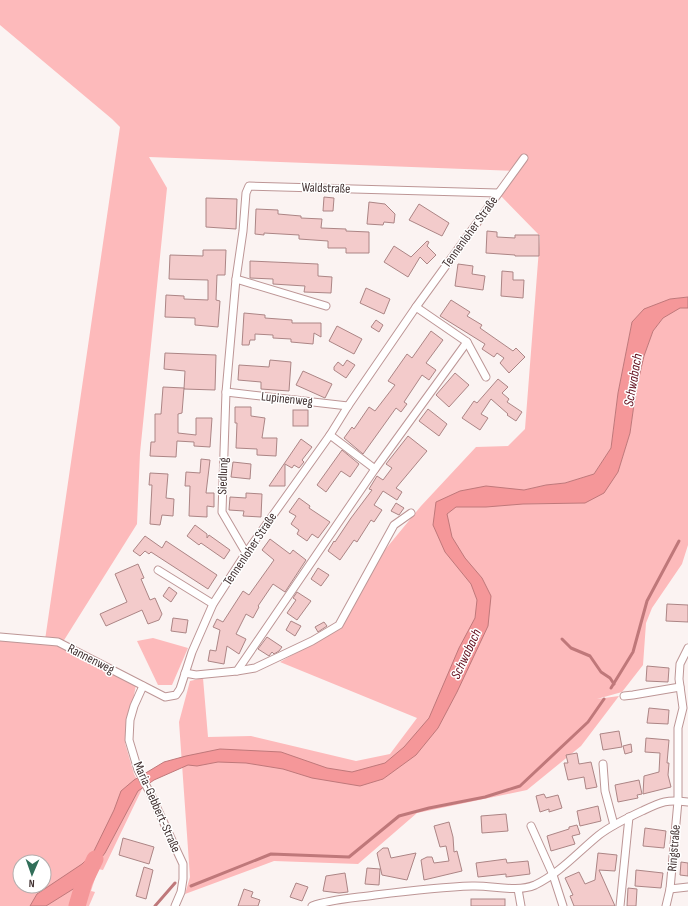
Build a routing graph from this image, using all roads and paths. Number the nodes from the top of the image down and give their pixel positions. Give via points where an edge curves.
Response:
1 (524, 158) dead end
2 (498, 193) junction
3 (236, 280) junction
4 (326, 306) dead end
5 (416, 306) junction
6 (467, 342) junction
7 (486, 377) dead end
8 (226, 392) junction
9 (348, 406) junction
10 (330, 435) junction
11 (375, 469) junction
12 (411, 513) dead end
13 (246, 553) junction
14 (158, 570) dead end
15 (213, 604) junction
16 (0, 637) edge
17 (688, 648) edge
18 (237, 671) junction
19 (185, 673) junction
20 (143, 686) junction
21 (680, 687) junction
22 (176, 695) joint
23 (624, 696) dead end
24 (685, 708) edge
25 (603, 764) dead end
26 (678, 801) junction
27 (688, 802) edge
28 (629, 817) junction
29 (614, 825) junction
30 (531, 826) dead end
31 (553, 876) junction
32 (688, 887) edge
33 (518, 888) junction
34 (670, 889) junction
35 (175, 906) edge
36 (312, 906) edge
37 (521, 906) edge
38 (562, 906) edge
39 (620, 906) edge
40 (666, 906) edge

1 - 2 street, Tennenloher Straße
2 - 3 street, Waldstraße via 249,186 246,193
2 - 5 street, Tennenloher Straße
3 - 4 street
3 - 8 street, Waldstraße
5 - 6 street
5 - 9 street, Tennenloher Straße
6 - 7 street
6 - 11 street
8 - 9 street, Lupinenweg
8 - 13 street, Siedlung via 222,512
9 - 10 street, Tennenloher Straße
10 - 11 street
10 - 13 street, Tennenloher Straße
11 - 18 street
12 - 18 street via 394,525 339,625 256,668
13 - 15 street, Tennenloher Straße
14 - 15 street
15 - 19 street, Tennenloher Straße
16 - 20 street, Rannenweg via 58,642
17 - 21 street, Ringstraße via 680,664
18 - 19 street via 196,675
19 - 22 street, Tennenloher Straße
20 - 22 street, Rannenweg via 165,697
20 - 35 street, Maria-Gebbert-Straße via 130,720 129,740 138,770 183,864 182,892
21 - 23 street
21 - 24 street, Ringstraße
24 - 26 street, Ringstraße via 678,728
25 - 29 street via 605,791
26 - 27 street
26 - 28 street via 664,801
26 - 34 street, Ringstraße
28 - 29 street
28 - 39 street
29 - 31 street
30 - 31 street
31 - 33 street via 533,886
31 - 38 street
32 - 34 street
33 - 36 street via 440,887 355,897
33 - 37 street
34 - 40 street, Ringstraße

